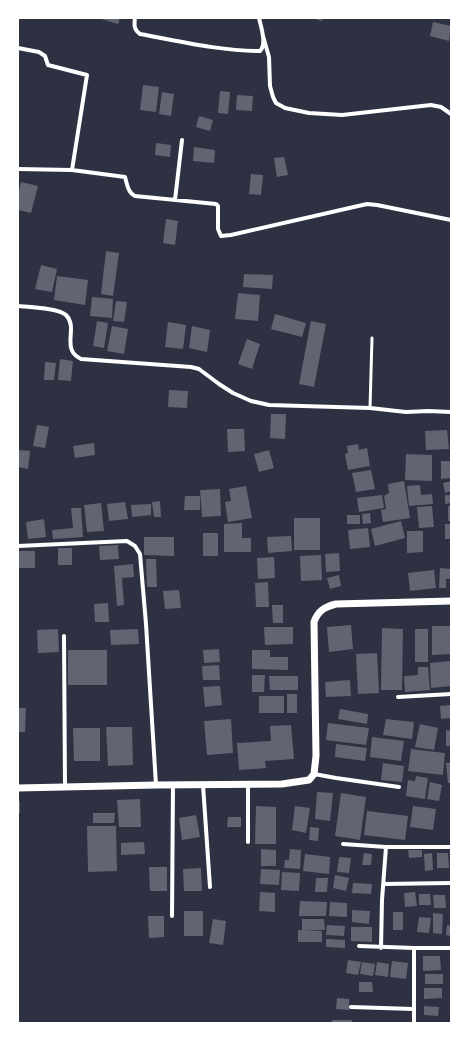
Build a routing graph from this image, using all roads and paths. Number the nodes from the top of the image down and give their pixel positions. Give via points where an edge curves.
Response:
1 (135, 18) edge
2 (259, 18) edge
3 (263, 36) junction
4 (18, 48) edge
5 (451, 114) edge
6 (182, 140) dead end
7 (18, 169) edge
8 (72, 170) junction
9 (175, 200) junction
10 (451, 220) edge
11 (18, 306) edge
12 (372, 338) dead end
13 (370, 408) junction
14 (451, 412) edge
15 (18, 546) edge
16 (451, 601) edge
17 (64, 636) dead end
18 (451, 694) edge
19 (398, 697) dead end
20 (314, 774) junction
21 (156, 784) junction
22 (173, 785) junction
23 (203, 785) junction
24 (248, 785) junction
25 (65, 786) junction
26 (399, 787) dead end
27 (18, 788) edge
28 (248, 842) dead end
29 (343, 844) dead end
30 (386, 847) junction
31 (451, 847) edge
32 (451, 883) edge
33 (384, 884) junction
34 (210, 887) dead end
35 (172, 916) dead end
36 (359, 946) dead end
37 (381, 948) junction
38 (414, 948) junction
39 (451, 948) edge
40 (351, 1007) dead end
41 (413, 1009) junction
42 (414, 1023) edge

1 - 3 street via 135,28 140,34 188,43 260,51
2 - 3 street
3 - 5 street via 269,57 273,97 276,103 285,108 309,113 342,115 431,105 441,107
4 - 8 street via 39,52 45,56 48,65 87,75
6 - 9 street
7 - 8 street
8 - 9 street via 125,177 129,191 135,196
9 - 10 street via 218,205 220,236 367,204
11 - 13 street via 66,315 69,319 71,351 74,356 81,359 195,368 233,393 269,405
12 - 13 lane
13 - 14 street via 406,412
15 - 21 street via 127,541 135,546 140,554
16 - 20 street via 336,604 327,606 318,613 314,622
17 - 25 street
18 - 19 street
20 - 24 street via 309,780 301,782
20 - 26 street
21 - 22 street
21 - 25 street
22 - 23 street
22 - 35 street
23 - 24 street
23 - 34 street
24 - 28 street
25 - 27 street
29 - 30 street
30 - 31 street
30 - 33 street
32 - 33 street
33 - 37 street
36 - 37 street
37 - 38 street
38 - 39 street
38 - 41 street
40 - 41 street
41 - 42 street

